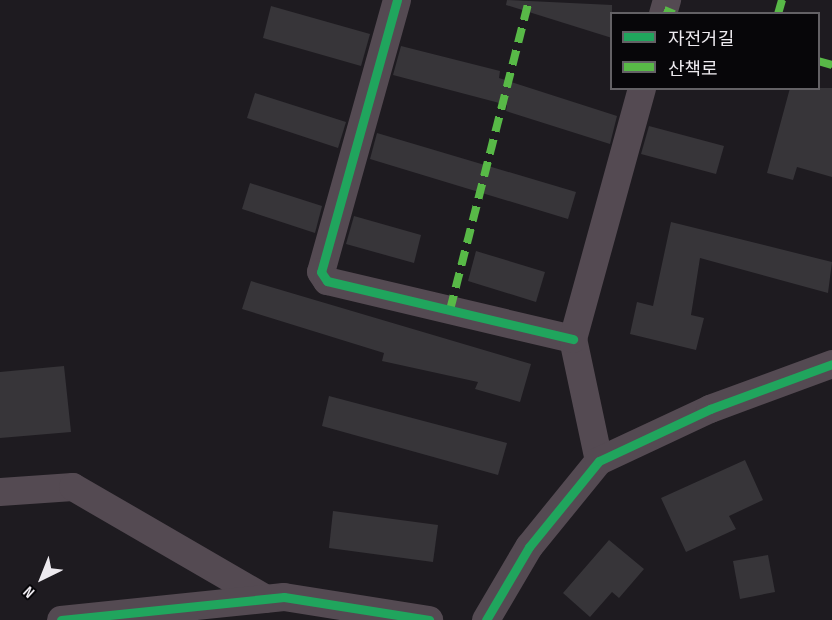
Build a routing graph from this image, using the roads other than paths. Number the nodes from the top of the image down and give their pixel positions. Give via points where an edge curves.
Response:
1 (396, 0) edge
2 (641, 90) edge
3 (573, 339) junction
4 (832, 364) edge
5 (599, 461) junction
6 (0, 492) edge
7 (266, 599) junction
8 (61, 620) edge
9 (429, 620) edge
10 (486, 620) edge

1 - 3 street via 321,272 327,281
2 - 3 street
3 - 5 street
4 - 5 street via 710,409
5 - 10 street via 529,548
6 - 7 street via 73,487
7 - 8 street
7 - 9 street via 364,606

